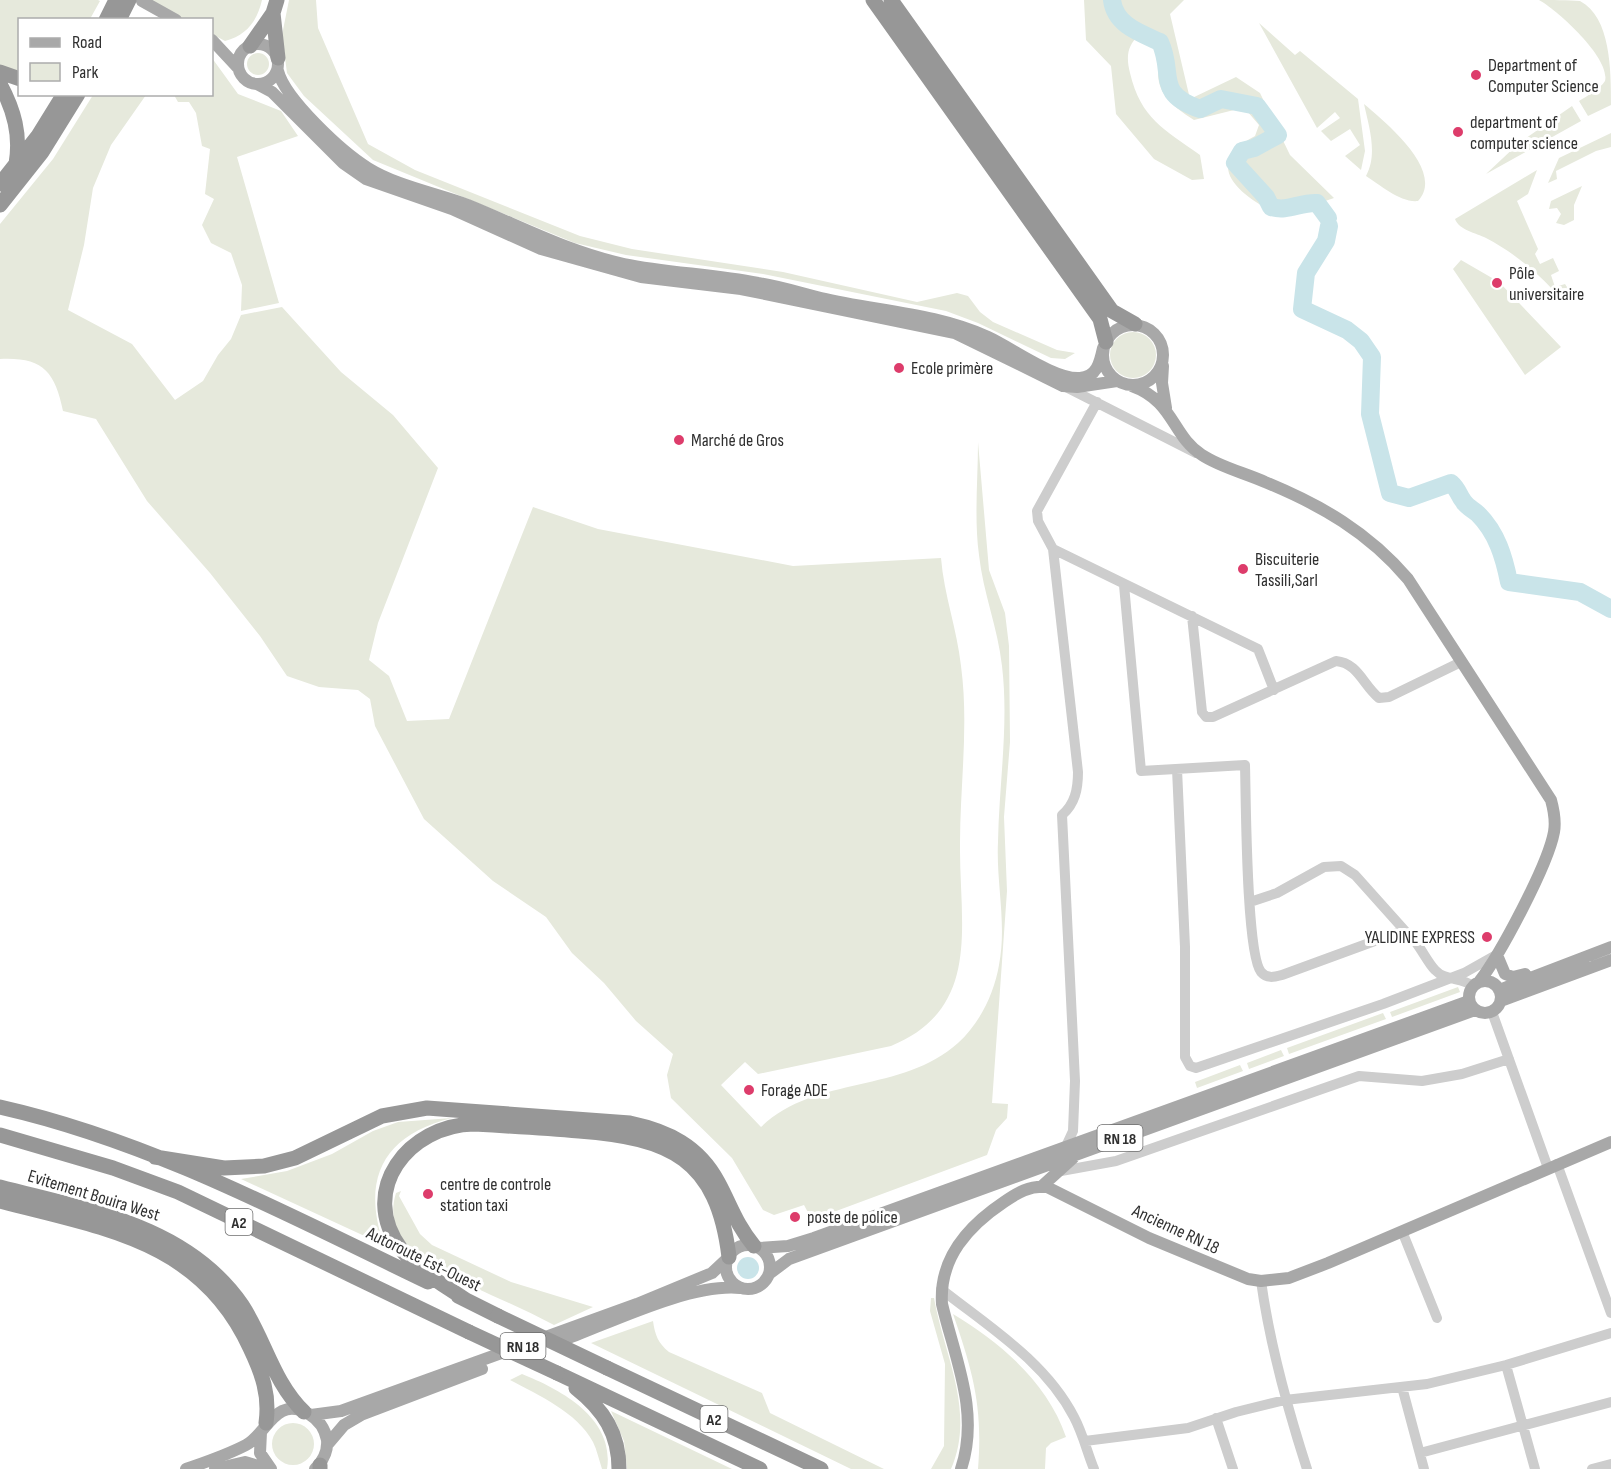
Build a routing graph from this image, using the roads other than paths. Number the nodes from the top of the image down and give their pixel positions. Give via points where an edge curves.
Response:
1 (873, 0) edge
2 (891, 0) edge
3 (124, 6) edge
4 (275, 6) edge
5 (109, 18) edge
6 (169, 18) edge
7 (213, 39) edge
8 (213, 40) edge
9 (247, 48) junction
10 (278, 64) junction
11 (238, 68) junction
12 (0, 72) edge
13 (18, 78) edge
14 (0, 84) edge
15 (257, 84) junction
16 (63, 96) edge
17 (77, 96) edge
18 (15, 166) junction
19 (0, 184) edge
20 (0, 205) edge
21 (1134, 324) junction
22 (1104, 345) junction
23 (1164, 355) junction
24 (1117, 381) junction
25 (1063, 386) junction
26 (1132, 386) junction
27 (1097, 402) junction
28 (1167, 409) junction
29 (1201, 455) junction
30 (1053, 549) junction
31 (1124, 585) junction
32 (1192, 616) junction
33 (1461, 662) junction
34 (1274, 690) junction
35 (1177, 769) junction
36 (1250, 902) junction
37 (1406, 932) junction
38 (1611, 947) edge
39 (1495, 958) junction
40 (1611, 960) edge
41 (1569, 964) junction
42 (1452, 978) junction
43 (1476, 984) junction
44 (1498, 992) junction
45 (1472, 1005) junction
46 (1492, 1012) junction
47 (1509, 1059) junction
48 (0, 1107) edge
49 (1073, 1123) junction
50 (0, 1135) edge
51 (1091, 1136) junction
52 (1611, 1142) edge
53 (1067, 1144) junction
54 (1077, 1154) junction
55 (156, 1157) junction
56 (1553, 1166) junction
57 (1061, 1171) junction
58 (1041, 1186) junction
59 (0, 1187) edge
60 (0, 1201) edge
61 (1402, 1231) junction
62 (756, 1247) junction
63 (729, 1258) junction
64 (769, 1274) junction
65 (1261, 1281) junction
66 (740, 1288) junction
67 (941, 1289) junction
68 (466, 1300) junction
69 (1611, 1313) edge
70 (1437, 1318) dead end
71 (1611, 1333) edge
72 (1506, 1365) junction
73 (557, 1373) junction
74 (1402, 1387) junction
75 (1285, 1400) junction
76 (1611, 1402) edge
77 (307, 1413) junction
78 (1216, 1418) junction
79 (1522, 1424) junction
80 (264, 1428) junction
81 (1085, 1441) junction
82 (327, 1445) junction
83 (1420, 1453) junction
84 (1611, 1464) edge
85 (318, 1468) edge
86 (186, 1469) edge
87 (215, 1469) edge
88 (270, 1469) edge
89 (619, 1469) edge
90 (760, 1469) edge
91 (821, 1469) edge
92 (961, 1469) edge
93 (1094, 1469) edge
94 (1233, 1469) edge
95 (1307, 1469) edge
96 (1424, 1469) edge
97 (1535, 1469) edge
98 (1592, 1469) edge

1 - 22 highway via 1100,319
2 - 21 highway via 1112,310
3 - 5 highway
3 - 6 main road
4 - 9 highway
4 - 10 highway
7 - 9 main road
8 - 11 main road
9 - 10 main road via 256,44 269,47
9 - 11 main road via 240,55
10 - 15 main road via 269,81
10 - 22 main road via 284,87 325,132 371,170 468,206 543,240 624,264 757,282 860,307 950,323 987,336 1068,377 1089,377 1099,366
11 - 15 main road via 245,79
12 - 13 highway
14 - 18 highway via 17,128
15 - 25 main road via 272,92 343,163 366,178 452,209 541,249 641,277 741,289 955,333
16 - 18 highway
17 - 20 highway via 42,152
18 - 19 highway
21 - 22 main road via 1120,327
21 - 23 main road via 1155,334
22 - 24 main road via 1107,370
23 - 26 main road via 1151,380
23 - 28 main road via 1161,383
24 - 25 main road
24 - 26 main road
25 - 27 street
26 - 28 main road
27 - 29 street
27 - 30 street via 1037,511
28 - 29 main road
29 - 33 main road via 1312,502 1362,533 1408,579
30 - 31 street
30 - 49 street via 1078,772 1070,808 1062,815 1075,1081
31 - 32 street
31 - 35 street via 1141,771
32 - 34 street via 1258,649
32 - 34 street via 1202,712 1206,717
33 - 34 street via 1389,697 1379,698 1356,669 1347,662 1336,661
33 - 39 main road via 1536,775 1551,800 1556,820 1549,848
35 - 36 street via 1245,765
35 - 42 street via 1188,1065 1196,1068
36 - 37 street via 1277,893 1324,867 1341,866 1355,875
36 - 37 street via 1256,960 1262,972 1271,977
37 - 42 street via 1437,973
38 - 41 main road
39 - 41 main road via 1502,972 1513,977
39 - 42 street
39 - 43 main road
39 - 44 main road
40 - 44 main road
41 - 44 main road
42 - 43 street
43 - 44 main road
43 - 45 main road
44 - 46 main road
45 - 46 main road via 1484,1014
45 - 51 main road, RN 18
45 - 54 main road, RN 18
46 - 47 street
47 - 56 street
47 - 57 street via 1462,1074 1422,1081 1359,1076 1116,1161
48 - 55 highway, Autoroute Est-Ouest / A2 via 92,1133
49 - 51 street via 1078,1133
49 - 53 street
50 - 73 highway, A2, bridge via 113,1168 178,1192
51 - 53 main road, RN 18
52 - 56 main road, Ancienne RN 18
53 - 62 main road, RN 18 via 814,1238 788,1246
54 - 57 main road
54 - 64 main road, RN 18 via 789,1259
55 - 62 highway via 224,1168 264,1166 295,1158 382,1116 427,1108 630,1123 660,1129 695,1152 717,1180 737,1224
55 - 68 highway, Autoroute Est-Ouest / A2 via 225,1185
56 - 61 main road, Ancienne RN 18
56 - 69 street
57 - 58 main road
58 - 65 main road, Ancienne RN 18 via 1212,1266
58 - 67 main road via 1011,1197 971,1227 954,1251
59 - 77 highway, Evitement Bouira West via 149,1230 204,1264 240,1302 283,1389
60 - 80 highway, Evitement Bouira West via 143,1240 191,1271 210,1289 245,1337 266,1387
61 - 65 main road, Ancienne RN 18 via 1289,1278
61 - 70 street
62 - 63 main road via 740,1247
62 - 64 main road via 769,1259
63 - 66 main road via 729,1278
63 - 68 highway via 724,1228 706,1185 685,1160 661,1145 621,1134 452,1125 423,1137 407,1150 390,1179 387,1212 392,1235 409,1258
63 - 77 main road, RN 18 via 712,1273 637,1304 341,1411
64 - 66 main road via 755,1288
65 - 75 street
66 - 82 main road, RN 18 via 707,1289 684,1295 422,1392 352,1420
67 - 81 street via 1029,1359 1064,1400
67 - 92 main road via 945,1320 969,1407 968,1443
68 - 91 highway, Autoroute Est-Ouest / A2, bridge
71 - 72 street
72 - 74 street
72 - 79 street
73 - 89 highway via 608,1421 617,1444
73 - 90 highway, A2
74 - 75 street
74 - 83 street
75 - 78 street
75 - 95 street
76 - 79 street
77 - 80 main road via 283,1412
77 - 82 main road via 323,1428
78 - 81 street via 1188,1428
78 - 94 street
79 - 83 street
79 - 97 street
80 - 86 main road via 243,1447
80 - 88 main road via 260,1453
81 - 93 street
82 - 85 main road
83 - 96 street
84 - 98 street
87 - 88 main road via 245,1462

